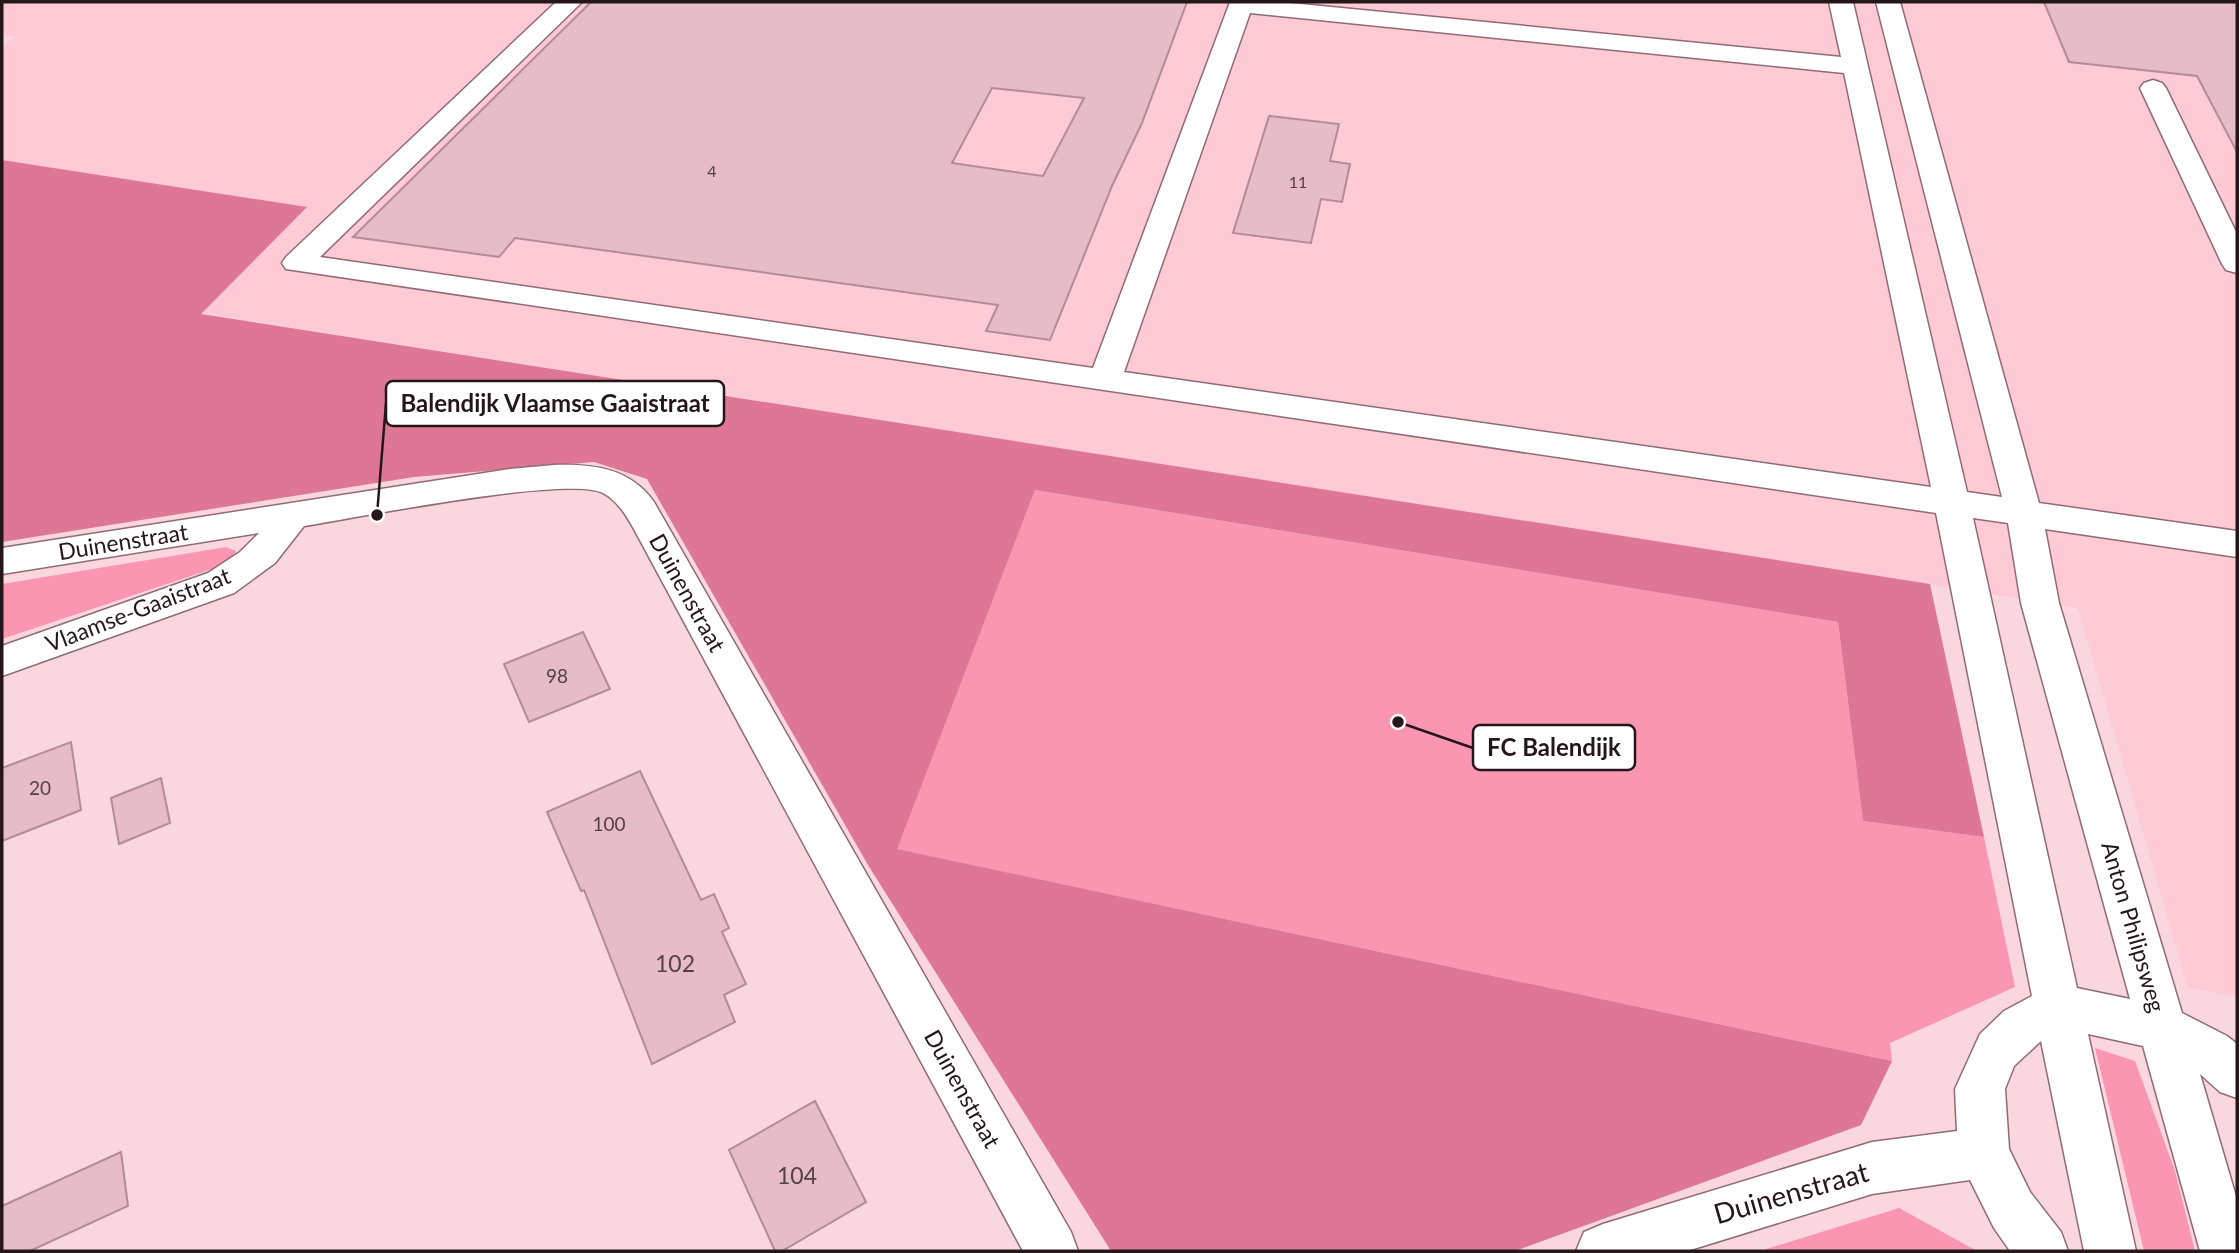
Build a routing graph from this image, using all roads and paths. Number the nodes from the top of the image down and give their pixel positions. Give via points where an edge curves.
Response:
1 (570, 2) edge
2 (1463, 2) edge
3 (1841, 2) edge
4 (1888, 2) edge
5 (1241, 3) edge
6 (1459, 27) junction
7 (1855, 66) junction
8 (2153, 88) dead end
9 (2237, 264) edge
10 (1104, 381) junction
11 (1952, 503) junction
12 (2024, 513) junction
13 (293, 515) junction
14 (2237, 544) edge
15 (2, 561) edge
16 (2, 662) edge
17 (2058, 1006) junction
18 (2162, 1028) junction
19 (2237, 1075) edge
20 (1984, 1153) junction
21 (1052, 1251) edge
22 (1602, 1251) edge
23 (2042, 1251) edge
24 (2110, 1251) edge
25 (2226, 1251) edge

1 - 10 street via 297,263
2 - 6 street
3 - 7 street
4 - 12 street, Anton Philipsweg
5 - 6 street
5 - 10 street
6 - 7 street
7 - 11 street
8 - 9 street
10 - 11 street
11 - 12 street
11 - 17 street
12 - 14 street
12 - 18 street, Anton Philipsweg via 2040,603
13 - 15 street, Duinenstraat
13 - 16 street, Vlaamse-Gaaistraat via 253,565 221,583
13 - 21 street, Duinenstraat via 576,475 625,491 674,568
17 - 18 street
17 - 20 street via 2021,1027 1997,1051 1980,1089
17 - 24 street
18 - 19 street via 2210,1052
18 - 25 street, Anton Philipsweg
20 - 22 street, Duinenstraat via 1872,1168
20 - 23 street via 2012,1210

